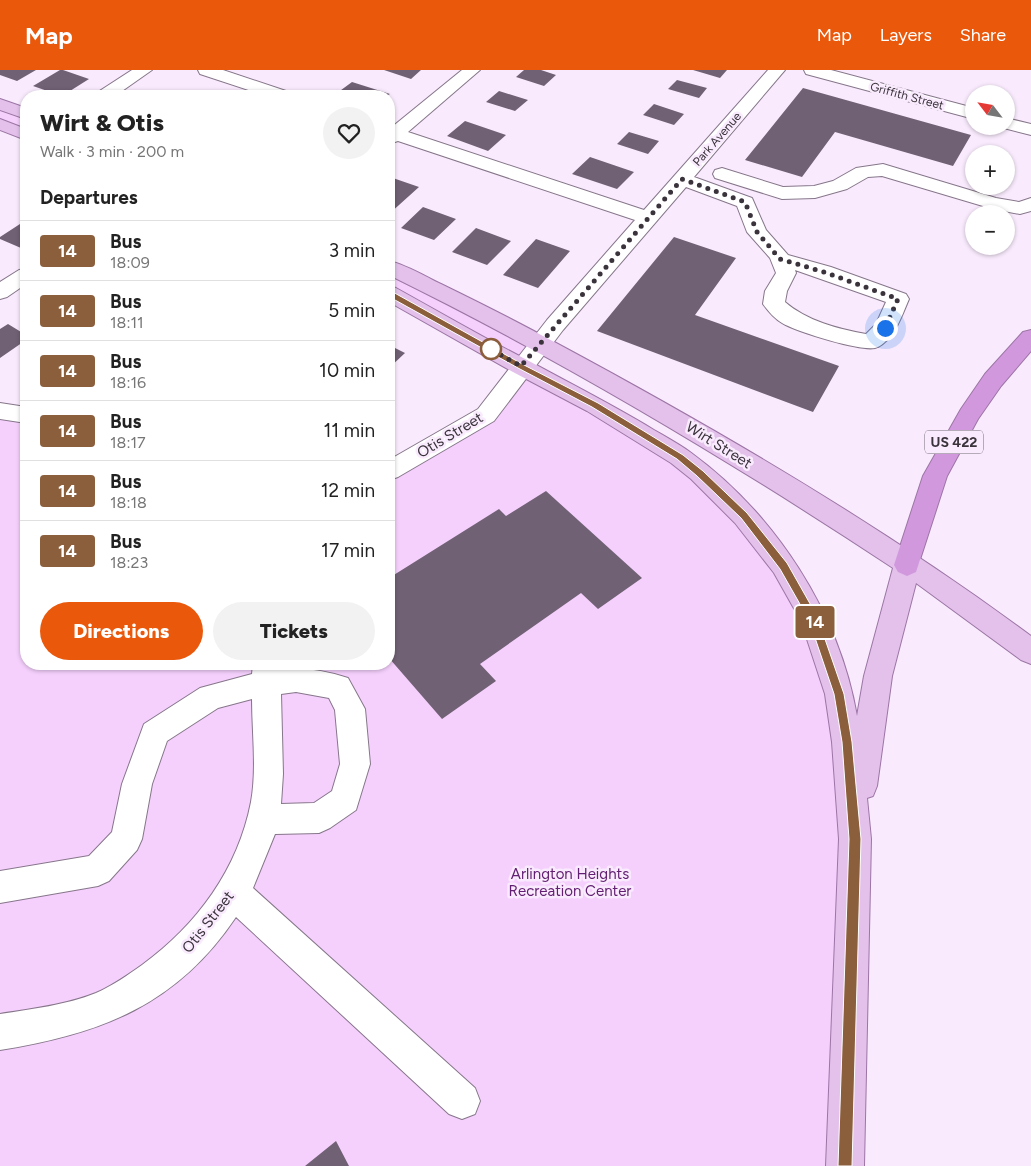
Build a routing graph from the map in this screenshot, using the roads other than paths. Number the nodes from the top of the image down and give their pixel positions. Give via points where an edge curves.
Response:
1 (144, 70) edge
2 (206, 70) edge
3 (472, 70) edge
4 (777, 70) edge
5 (812, 70) edge
6 (113, 90) edge
7 (266, 90) edge
8 (0, 104) edge
9 (20, 112) edge
10 (965, 112) edge
11 (0, 124) edge
12 (1015, 126) edge
13 (1031, 130) edge
14 (20, 132) edge
15 (395, 132) edge
16 (395, 136) edge
17 (688, 172) junction
18 (752, 195) junction
19 (1031, 204) edge
20 (648, 218) junction
21 (780, 259) junction
22 (395, 270) edge
23 (20, 279) edge
24 (0, 292) edge
25 (395, 296) edge
26 (1031, 337) edge
27 (541, 345) junction
28 (521, 366) junction
29 (0, 411) edge
30 (20, 414) edge
31 (395, 468) edge
32 (907, 565) junction
33 (1031, 652) edge
34 (266, 673) edge
35 (262, 820) junction
36 (855, 839) junction
37 (0, 887) edge
38 (233, 892) junction
39 (0, 1032) edge
40 (462, 1101) dead end
41 (845, 1166) edge

1 - 6 street
2 - 7 street
3 - 15 street
4 - 17 street, Park Avenue
5 - 10 street, Griffith Street
8 - 9 main road
11 - 14 main road
12 - 13 street
16 - 20 street
17 - 18 street
17 - 20 street, Park Avenue
18 - 19 street via 815,192 840,186 863,172 883,170 993,203 1020,208
18 - 21 street via 757,232
20 - 27 street, Park Avenue
21 - 21 street via 786,273 776,291 774,304 790,318 843,337 871,342 885,328 898,299
22 - 27 main road, Wirt Street
23 - 24 street
25 - 28 main road, Wirt Street
26 - 32 highway, US 422 via 993,380 935,476
27 - 28 street, Park Avenue
27 - 32 main road, Wirt Street via 675,418
28 - 31 street, Otis Street via 486,415
28 - 36 main road, Wirt Street via 595,405 680,457 744,516 783,566 814,619 839,694 847,742
29 - 30 street
32 - 33 main road, Wirt Street
32 - 36 main road, US 422 via 878,676
34 - 35 street, Otis Street via 268,770
34 - 35 street via 338,687 350,709 355,764 345,800 319,818
34 - 37 street via 210,697 155,733 137,784 126,839 98,870
35 - 38 street, Otis Street via 246,871
36 - 41 main road, Wirt Street / US 422
38 - 39 street, Otis Street via 222,910 182,956 120,999 58,1022
38 - 40 street

